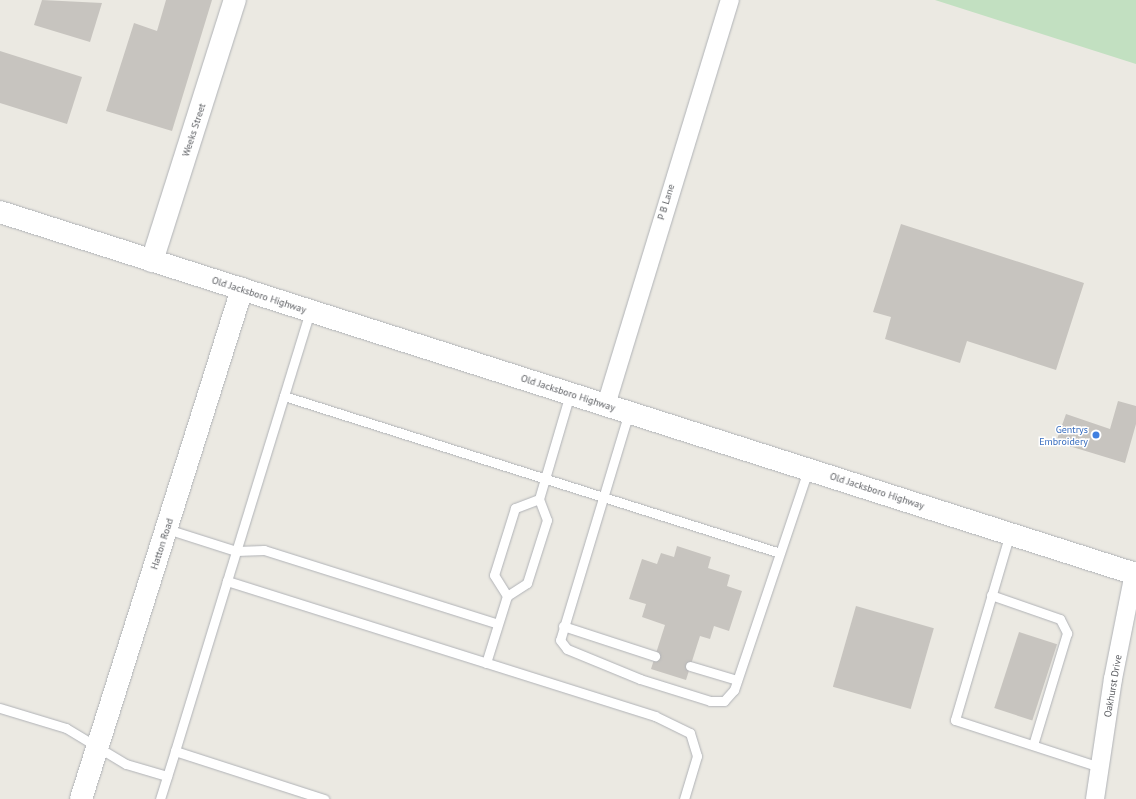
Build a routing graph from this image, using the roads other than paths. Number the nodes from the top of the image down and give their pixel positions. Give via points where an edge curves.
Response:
1 (235, 0) edge
2 (730, 0) edge
3 (0, 212) edge
4 (152, 260) junction
5 (242, 289) junction
6 (310, 311) junction
7 (570, 394) junction
8 (284, 396) junction
9 (606, 405) junction
10 (630, 412) junction
11 (808, 469) junction
12 (545, 478) junction
13 (604, 496) junction
14 (539, 499) junction
15 (167, 528) junction
16 (1010, 533) junction
17 (236, 551) junction
18 (780, 553) junction
19 (1135, 573) edge
20 (227, 581) junction
21 (991, 595) junction
22 (507, 596) junction
23 (498, 624) junction
24 (563, 626) junction
25 (656, 656) dead end
26 (486, 663) junction
27 (690, 666) dead end
28 (737, 680) junction
29 (0, 708) edge
30 (98, 745) junction
31 (1033, 746) junction
32 (175, 751) junction
33 (1100, 768) junction
34 (167, 776) junction
35 (81, 799) edge
36 (160, 799) edge
37 (324, 799) edge
38 (684, 799) edge
39 (1095, 799) edge

1 - 4 main road, Weeks Street
2 - 9 street, P B Lane
3 - 4 main road, Old Jacksboro Highway
4 - 5 main road, Old Jacksboro Highway
5 - 6 main road, Old Jacksboro Highway
5 - 15 main road, Hatton Road
6 - 7 main road, Old Jacksboro Highway
6 - 8 lane
7 - 9 main road, Old Jacksboro Highway
7 - 12 lane
8 - 12 lane
8 - 17 lane
9 - 10 main road, Old Jacksboro Highway
10 - 11 main road, Old Jacksboro Highway
10 - 13 lane
11 - 16 main road, Old Jacksboro Highway
11 - 18 lane
12 - 13 lane
12 - 14 lane
13 - 18 lane
13 - 24 lane
14 - 22 lane via 547,520 527,583
14 - 22 lane via 515,508 494,575
15 - 17 lane
15 - 30 main road, Hatton Road
16 - 19 main road, Old Jacksboro Highway
16 - 21 lane
17 - 20 lane
17 - 23 lane via 264,550
18 - 28 lane
19 - 33 street, Oakhurst Drive
20 - 26 lane
20 - 32 lane
21 - 31 lane via 1060,619 1067,633
21 - 31 lane via 955,720
22 - 23 lane
23 - 26 lane
24 - 25 lane
24 - 28 lane via 560,640 567,649 640,679 710,701 724,701
26 - 38 lane via 655,716 690,733 697,756
27 - 28 lane
29 - 30 lane via 66,728
30 - 34 lane via 126,764
30 - 35 main road, Hatton Road
31 - 33 lane
32 - 34 lane
32 - 37 lane
33 - 39 street, Oakhurst Drive
34 - 36 lane

